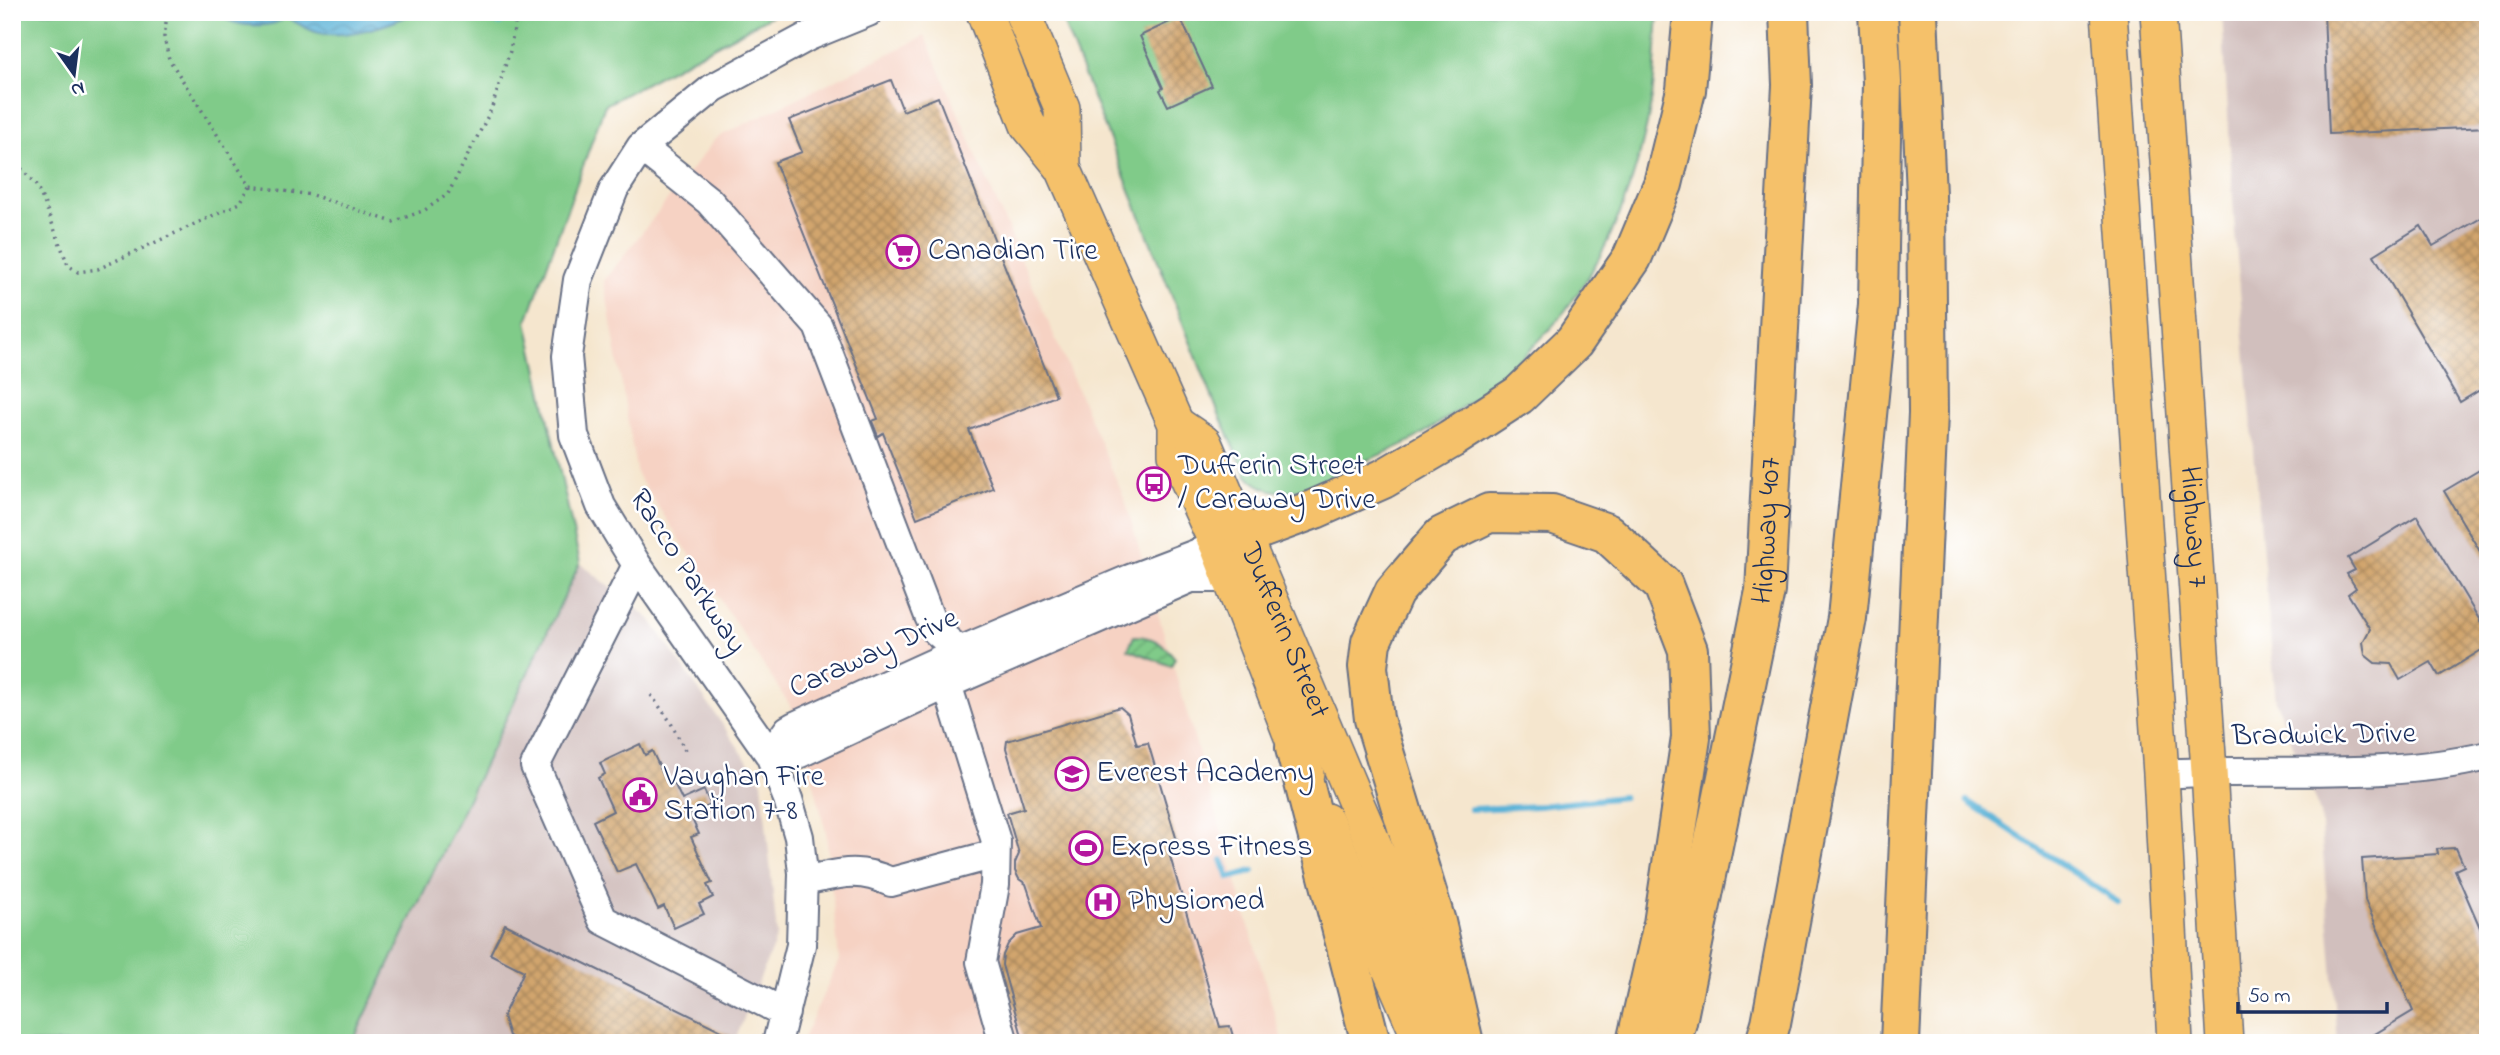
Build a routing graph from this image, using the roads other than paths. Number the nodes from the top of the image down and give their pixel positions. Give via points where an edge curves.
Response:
1 (868, 12) edge
2 (984, 12) edge
3 (1023, 12) edge
4 (1693, 12) edge
5 (1789, 12) edge
6 (1878, 12) edge
7 (1918, 12) edge
8 (2109, 12) edge
9 (2158, 12) edge
10 (641, 148) junction
11 (1063, 168) junction
12 (1231, 553) junction
13 (637, 565) junction
14 (960, 651) junction
15 (947, 684) junction
16 (1295, 748) junction
17 (770, 755) junction
18 (2488, 757) edge
19 (2209, 771) junction
20 (2161, 774) junction
21 (995, 854) junction
22 (803, 881) junction
23 (785, 1013) junction
24 (777, 1043) edge
25 (1004, 1043) edge
26 (1371, 1043) edge
27 (1422, 1043) edge
28 (1457, 1043) edge
29 (1464, 1043) edge
30 (1636, 1043) edge
31 (1671, 1043) edge
32 (1765, 1043) edge
33 (1900, 1043) edge
34 (2175, 1043) edge
35 (2225, 1043) edge

1 - 10 street, Racco Parkway via 809,36 713,88
2 - 11 main road, Dufferin Street via 1028,125
3 - 11 main road, Dufferin Street via 1062,108
4 - 12 highway via 1686,90 1663,184 1632,258 1574,342 1518,394 1451,439 1383,479
5 - 31 highway, Highway 407 via 1791,99 1765,591
6 - 32 highway via 1882,82 1878,304 1847,618
7 - 33 highway via 1928,413
8 - 20 main road, Highway 7
9 - 19 main road, Highway 7
10 - 13 street, Racco Parkway via 614,189 578,280 567,356 574,435 601,506
10 - 14 street via 709,201 818,326 929,617 936,631
11 - 12 main road, Dufferin Street via 1176,424 1204,443
12 - 14 street, Caraway Drive via 1130,579
12 - 15 street, Caraway Drive via 1191,578
12 - 16 main road, Dufferin Street
12 - 28 main road, Dufferin Street
13 - 17 street, Racco Parkway
13 - 23 street via 535,766 603,920
14 - 17 street, Caraway Drive via 788,730
15 - 17 street, Caraway Drive via 800,754
15 - 21 street via 996,841
16 - 26 highway
16 - 27 main road, Dufferin Street
17 - 22 street, Racco Parkway via 799,837
18 - 19 street, Bradwick Drive via 2399,771
19 - 20 street, Bradwick Drive
19 - 35 main road, Highway 7
20 - 34 main road, Highway 7
21 - 22 street via 891,882 854,871
21 - 25 street via 995,885 981,962
22 - 23 street, Racco Parkway via 801,945
23 - 24 street, Racco Parkway
29 - 30 highway via 1436,922 1374,719 1368,667 1371,642 1394,592 1442,536 1489,513 1552,514 1607,533 1663,585 1688,650 1691,738 1663,924

